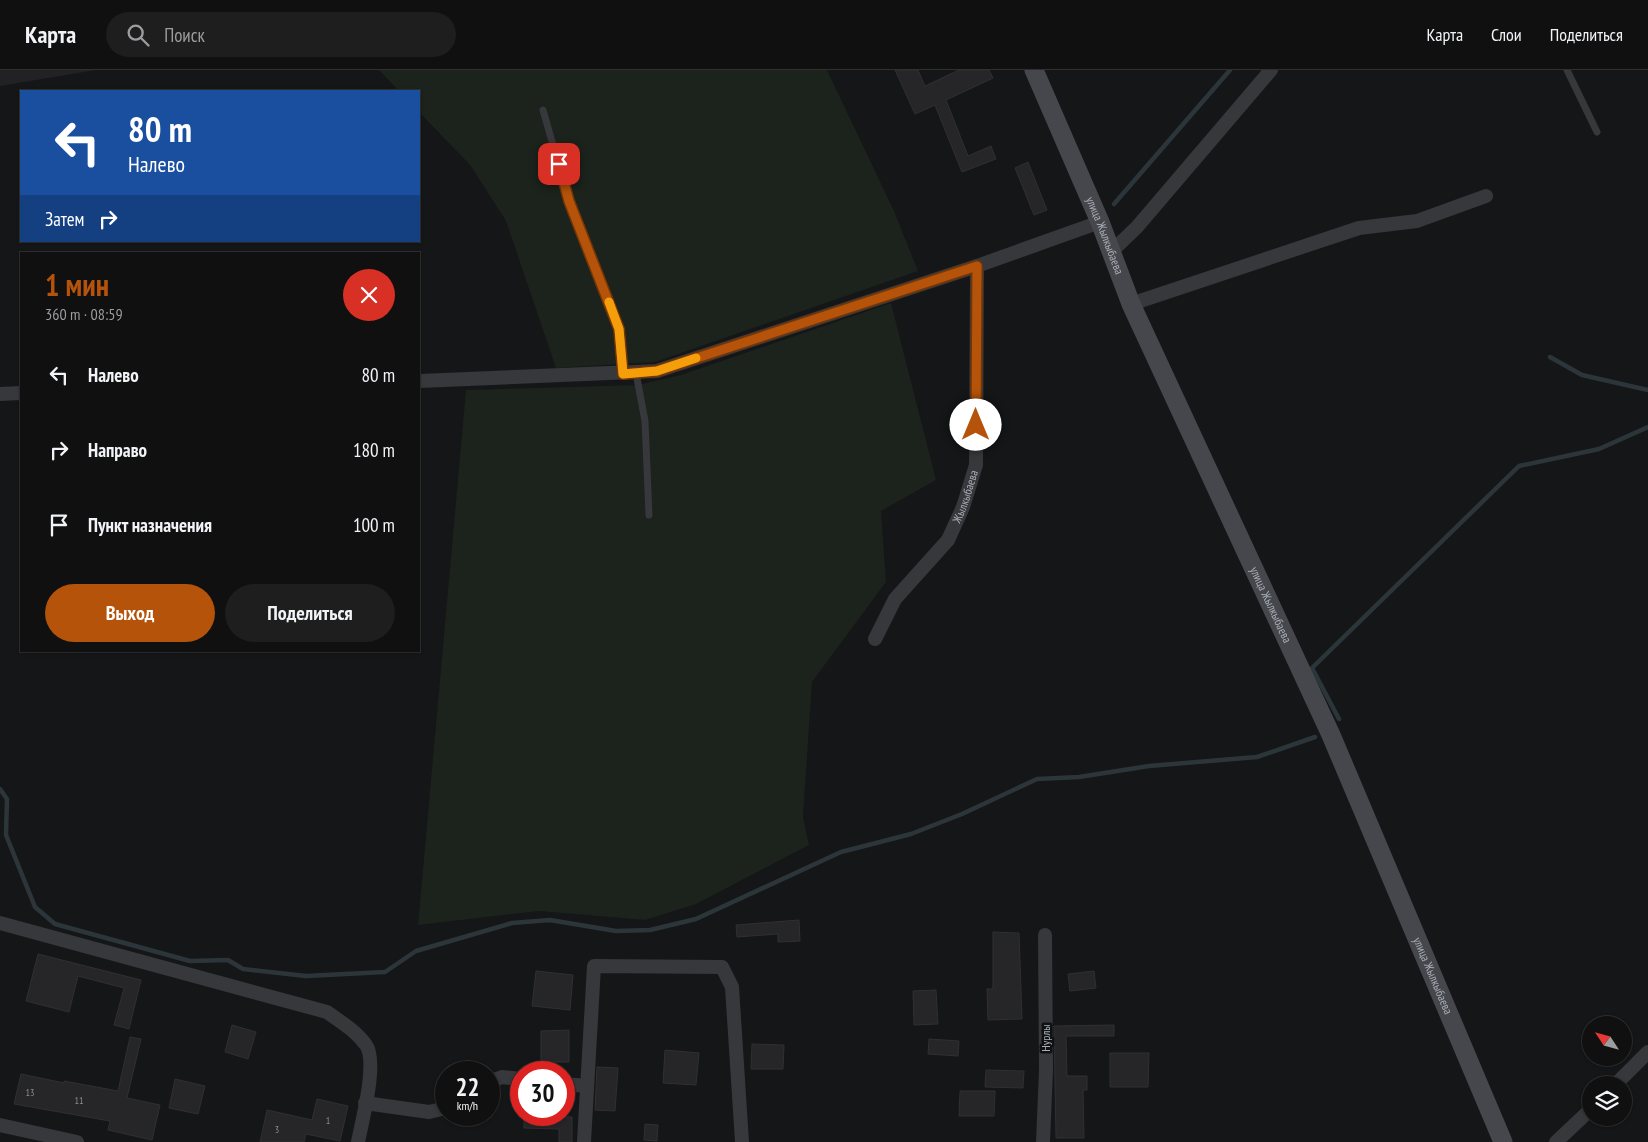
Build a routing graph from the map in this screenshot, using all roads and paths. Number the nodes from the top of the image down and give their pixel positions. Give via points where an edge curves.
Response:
1 (1034, 70) edge
2 (1271, 70) edge
3 (1567, 70) edge
4 (543, 110) dead end
5 (1597, 132) dead end
6 (1486, 196) dead end
7 (1100, 222) junction
8 (1111, 252) junction
9 (977, 266) junction
10 (1131, 304) junction
11 (629, 374) junction
12 (420, 380) edge
13 (20, 393) edge
14 (0, 394) edge
15 (648, 515) dead end
16 (875, 639) dead end
17 (0, 924) edge
18 (1045, 935) dead end
19 (1648, 1052) edge
20 (1624, 1076) edge
21 (575, 1085) edge
22 (587, 1086) junction
23 (365, 1103) junction
24 (435, 1111) edge
25 (1582, 1117) edge
26 (0, 1125) edge
27 (77, 1142) edge
28 (358, 1142) edge
29 (584, 1142) edge
30 (742, 1142) edge
31 (1043, 1142) edge
32 (1504, 1142) edge
33 (1556, 1142) edge

1 - 7 main road, улица Жылкыбаева
2 - 8 street via 1137,227
3 - 5 lane
4 - 11 lane via 569,201 619,329
6 - 10 street via 1417,221 1342,233
7 - 8 main road, улица Жылкыбаева
7 - 9 street
8 - 10 main road, улица Жылкыбаева
9 - 11 street via 657,371
9 - 16 street, Жылкыбаева via 976,465 948,540 895,599
10 - 32 main road, улица Жылкыбаева via 1330,735
11 - 12 street
11 - 15 lane via 645,421
13 - 14 street
17 - 23 street via 327,1012 351,1029 367,1047 370,1067
18 - 31 street, Нурлы
19 - 20 street
21 - 22 street
22 - 29 street
22 - 30 street via 594,966 722,967 732,987
23 - 24 street
23 - 28 street
25 - 33 street
26 - 27 street

